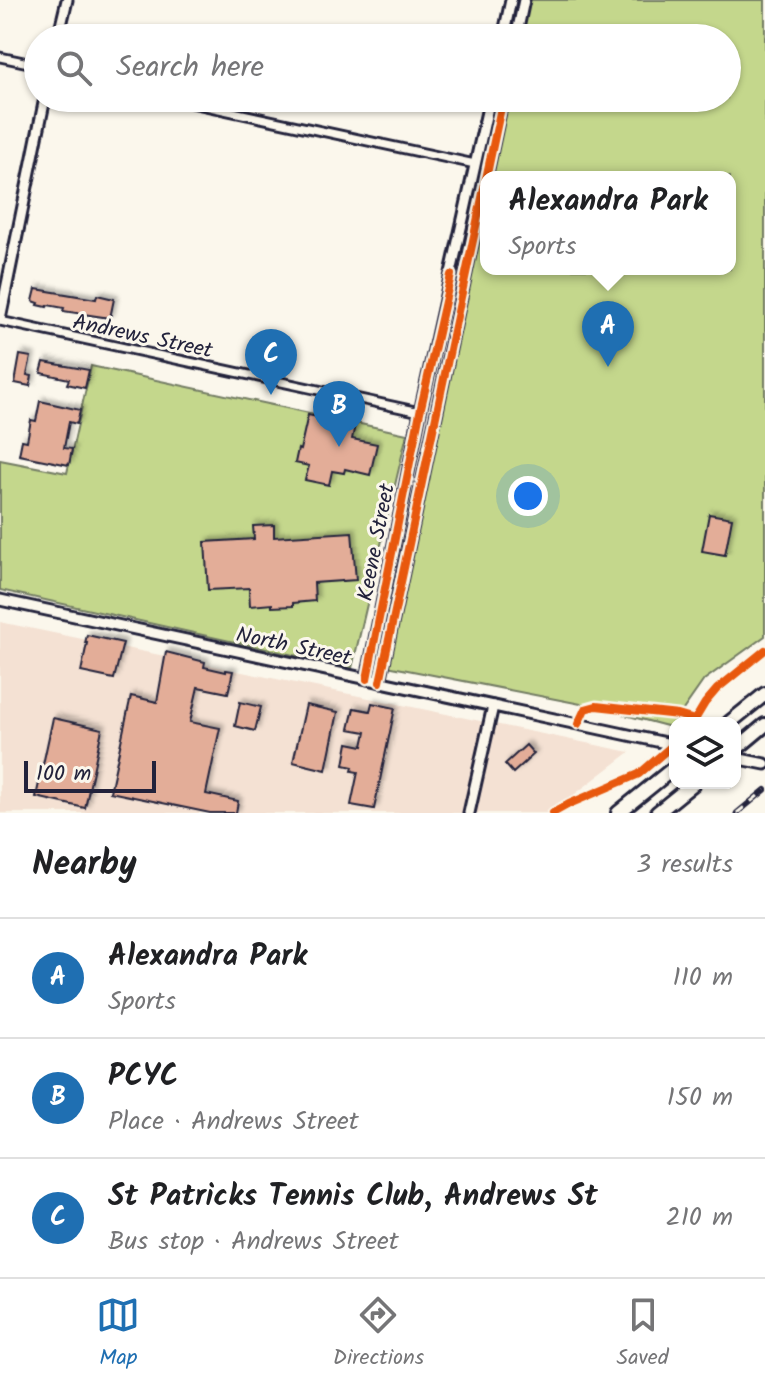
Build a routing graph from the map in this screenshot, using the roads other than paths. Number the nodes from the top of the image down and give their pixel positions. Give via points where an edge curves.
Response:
1 (67, 0) edge
2 (511, 0) edge
3 (524, 0) edge
4 (61, 24) edge
5 (506, 24) edge
6 (519, 24) edge
7 (0, 57) edge
8 (24, 62) edge
9 (42, 112) edge
10 (233, 112) edge
11 (487, 112) edge
12 (500, 112) edge
13 (475, 164) junction
14 (488, 167) junction
15 (487, 171) edge
16 (480, 205) edge
17 (0, 320) edge
18 (420, 412) junction
19 (436, 415) junction
20 (0, 600) edge
21 (367, 679) junction
22 (380, 682) junction
23 (765, 694) edge
24 (493, 706) junction
25 (736, 717) edge
26 (765, 725) edge
27 (669, 744) edge
28 (741, 745) edge
29 (741, 759) edge
30 (765, 764) edge
31 (669, 772) edge
32 (687, 789) edge
33 (469, 813) edge
34 (618, 813) edge
35 (657, 813) edge

1 - 4 street
2 - 5 street
3 - 6 street
7 - 8 street
9 - 17 street
10 - 13 street
11 - 13 street, Keene Street
12 - 14 street, Keene Street
13 - 14 street
13 - 18 street, Keene Street
14 - 15 street, Keene Street
16 - 19 street, Keene Street
17 - 18 street, Andrews Street
18 - 19 street
18 - 21 street, Keene Street
19 - 22 street, Keene Street
20 - 21 street, North Street
21 - 22 street, North Street
22 - 24 street, North Street
23 - 25 highway
24 - 27 street, North Street
24 - 33 street
26 - 28 highway
29 - 30 street
31 - 34 highway
32 - 35 highway

